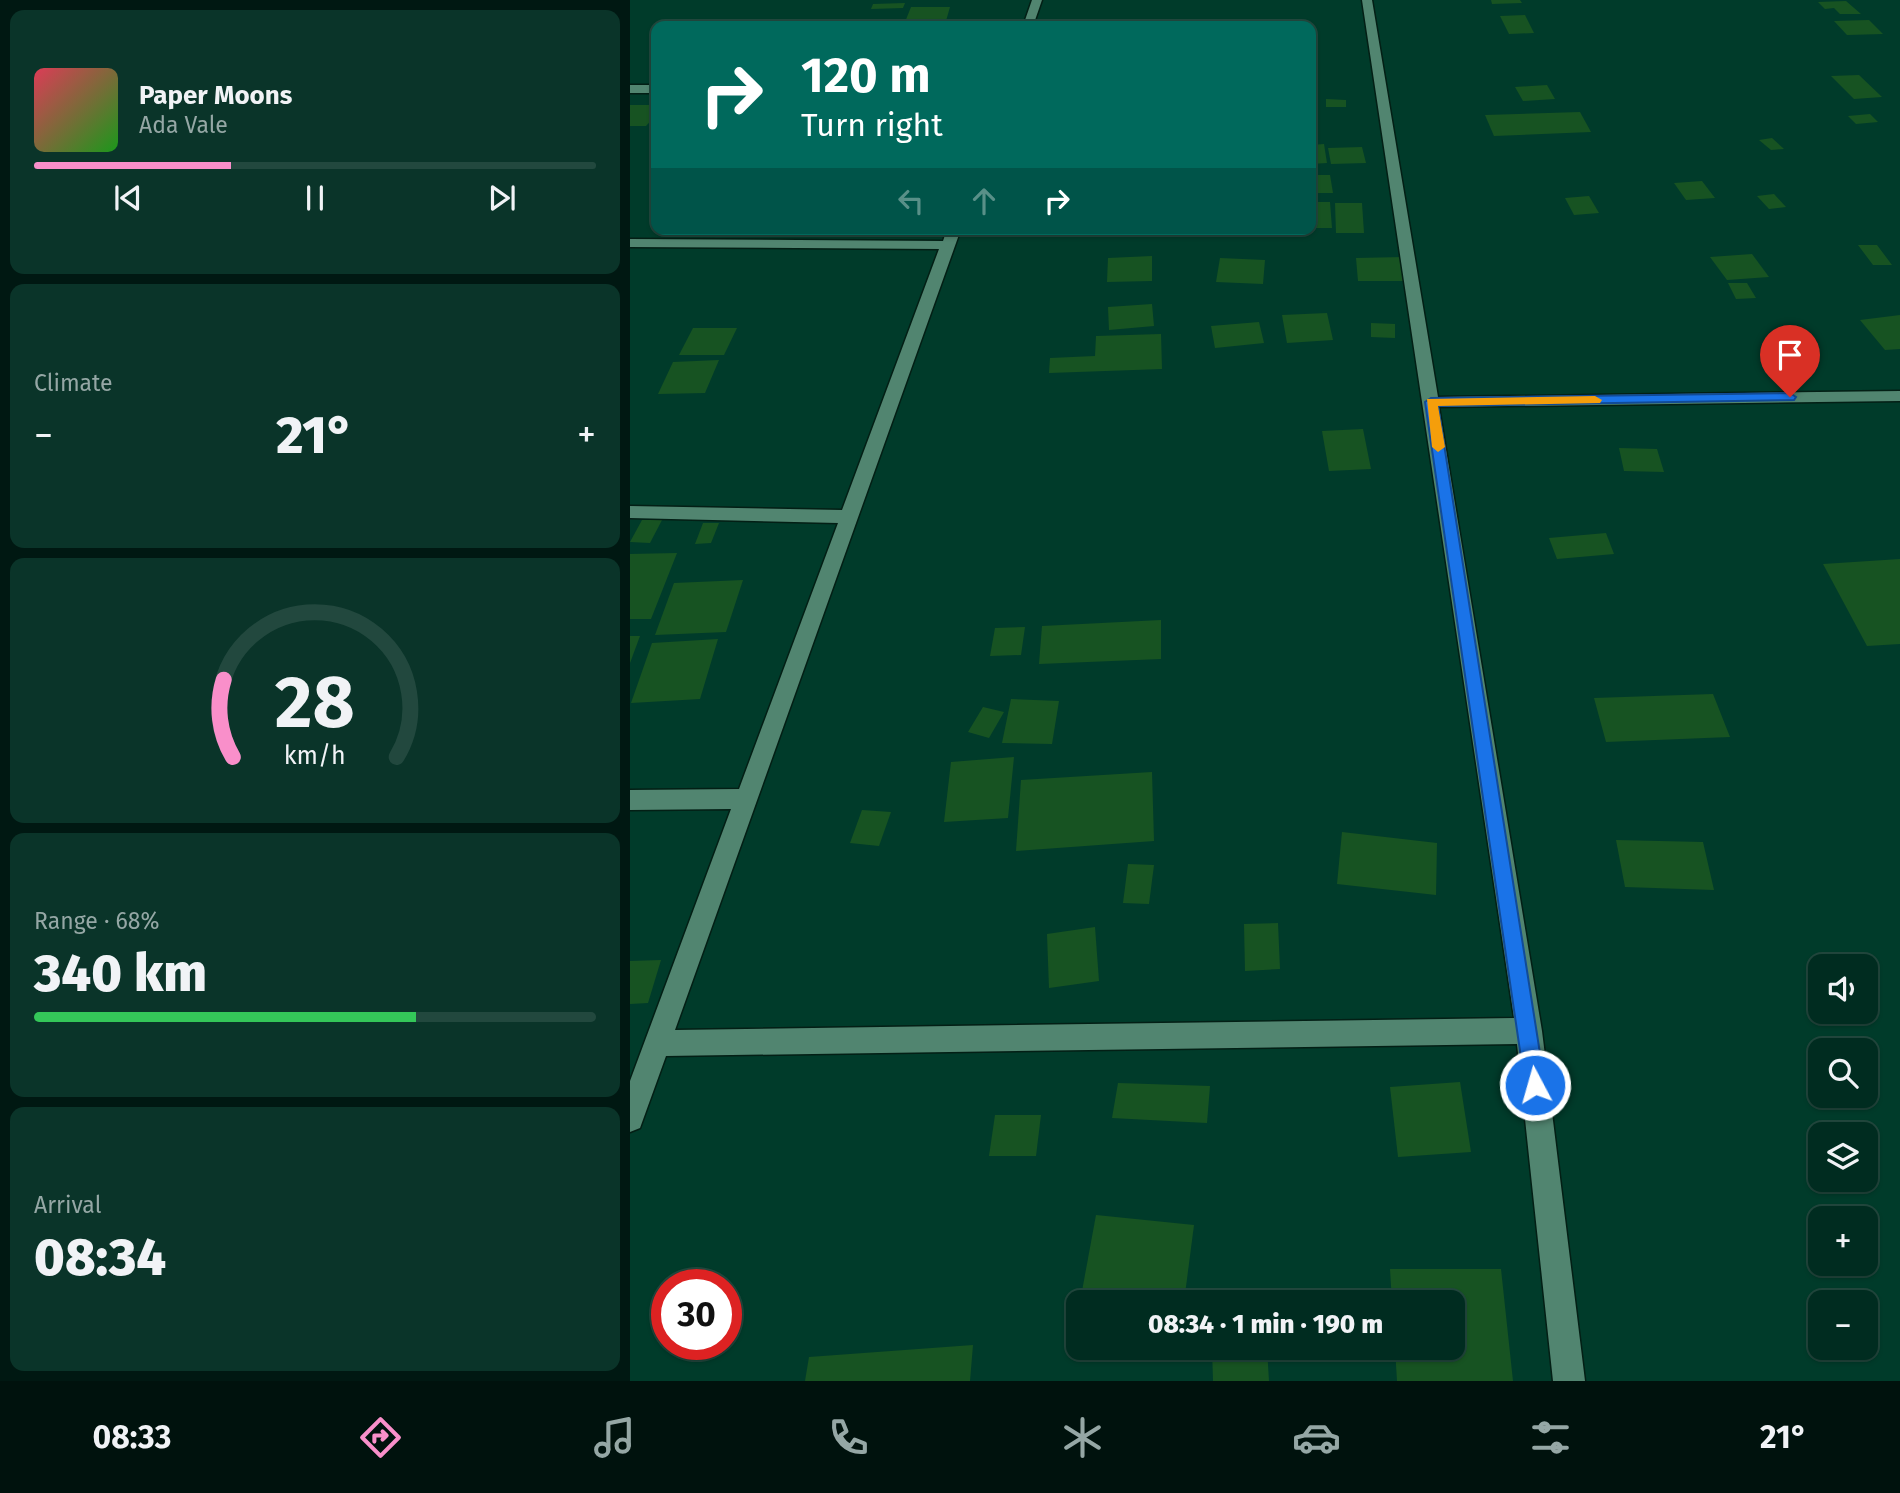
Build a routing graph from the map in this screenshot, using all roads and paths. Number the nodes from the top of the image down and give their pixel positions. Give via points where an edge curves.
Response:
1 (1037, 0) edge
2 (1367, 0) edge
3 (1030, 21) edge
4 (630, 89) edge
5 (651, 89) edge
6 (951, 237) edge
7 (630, 243) edge
8 (1900, 396) edge
9 (1431, 402) junction
10 (630, 512) edge
11 (849, 516) junction
12 (746, 799) junction
13 (630, 800) edge
14 (1529, 1031) junction
15 (657, 1043) junction
16 (630, 1118) edge
17 (1569, 1381) edge

1 - 3 street
2 - 9 street
4 - 5 street
6 - 7 street
6 - 11 street
8 - 9 street
9 - 14 street
10 - 11 street
11 - 12 street
12 - 13 street
12 - 15 street
14 - 15 street
14 - 17 street
15 - 16 street

